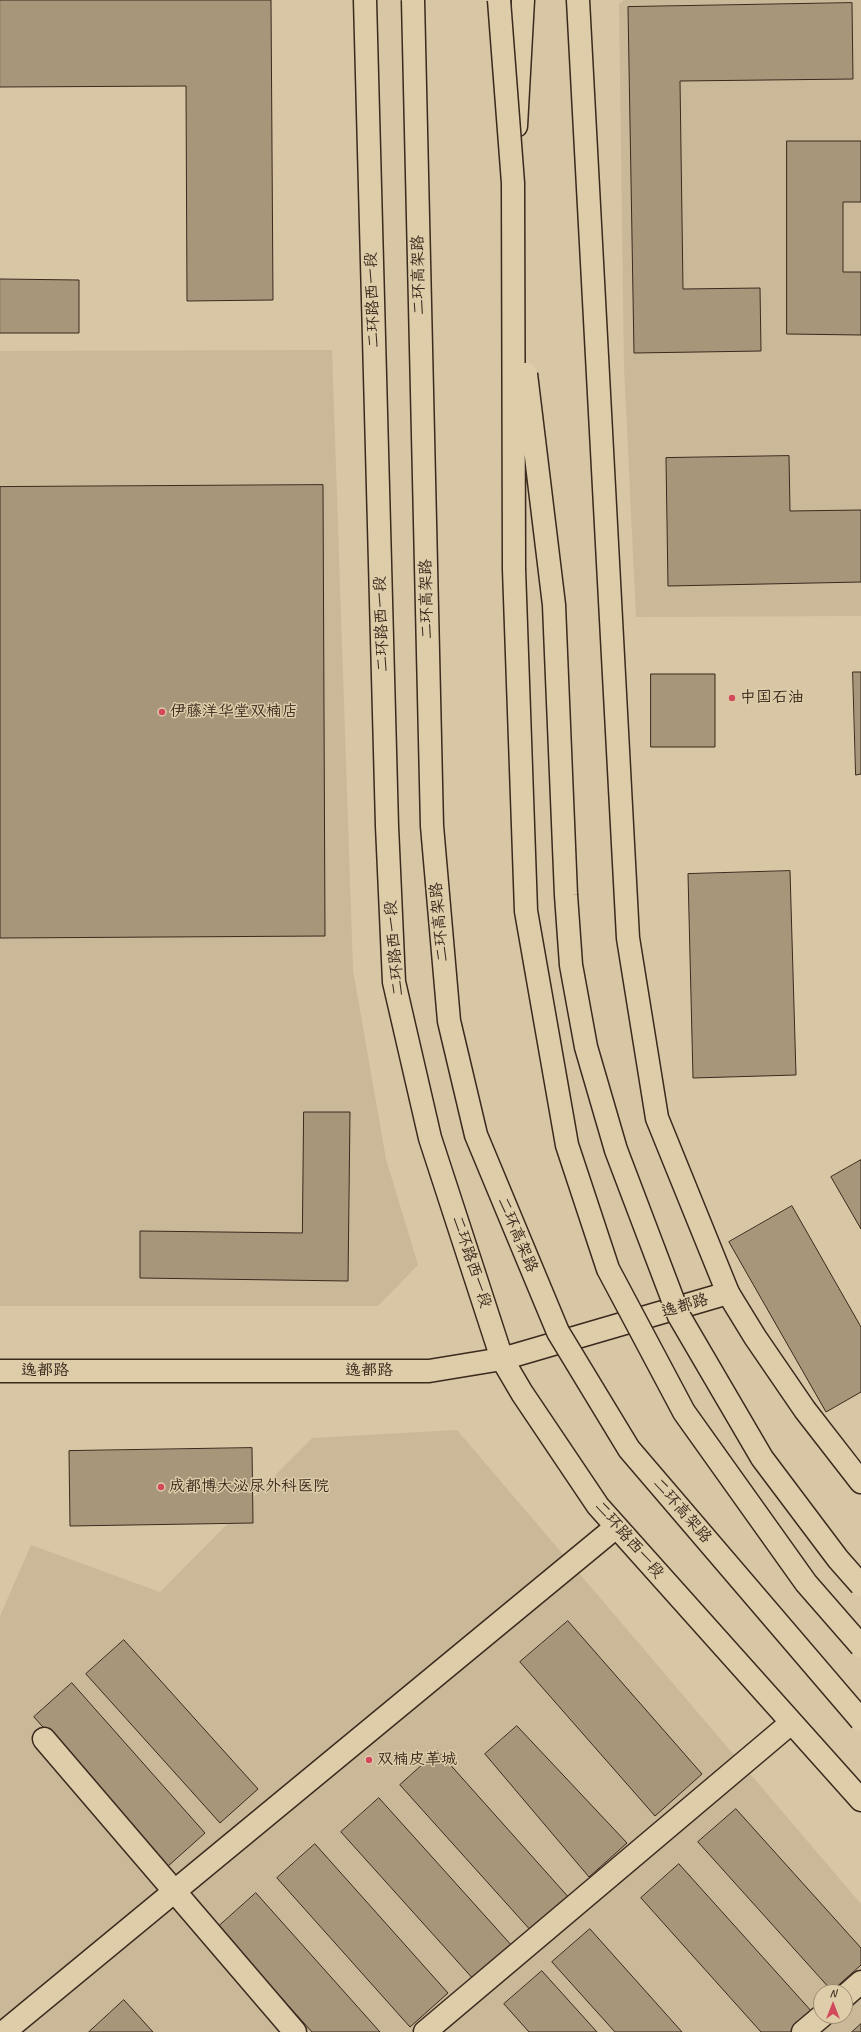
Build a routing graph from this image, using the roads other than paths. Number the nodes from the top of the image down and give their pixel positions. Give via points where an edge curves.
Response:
1 (365, 0) edge
2 (413, 0) edge
3 (499, 0) edge
4 (523, 0) edge
5 (578, 0) edge
6 (513, 183) junction
7 (514, 277) junction
8 (728, 1293) junction
9 (502, 1359) junction
10 (0, 1371) edge
11 (861, 1482) edge
12 (616, 1527) junction
13 (861, 1585) edge
14 (861, 1646) edge
15 (861, 1720) edge
16 (791, 1723) junction
17 (44, 1739) dead end
18 (861, 1800) edge
19 (174, 1892) junction
20 (861, 1982) edge
21 (853, 1989) edge
22 (813, 2024) edge
23 (4, 2032) edge
24 (295, 2032) edge
25 (425, 2032) edge
26 (803, 2032) edge

1 - 9 main road, 二环路西一段 via 387,826 394,982 430,1138
2 - 15 main road, 二环高架路, bridge via 432,826 449,1021 476,1135 558,1332 629,1449
3 - 6 main road, bridge
4 - 6 main road, bridge
5 - 8 main road via 628,938 657,1118
6 - 7 main road, bridge
7 - 13 main road, bridge via 554,605 571,965 586,1047 616,1150 678,1316 762,1458 838,1559
7 - 14 main road, bridge via 514,569 526,911 567,1145 608,1269 684,1412 806,1583
8 - 9 main road, 逸都路
8 - 11 main road via 805,1410
9 - 10 main road, 逸都路 via 429,1371
9 - 12 main road, 二环路西一段 via 598,1506
12 - 16 main road, 二环路西一段
12 - 19 main road
16 - 18 main road, 二环路西一段
16 - 25 main road
17 - 19 main road
19 - 23 main road
19 - 24 main road
20 - 21 main road
22 - 26 main road

